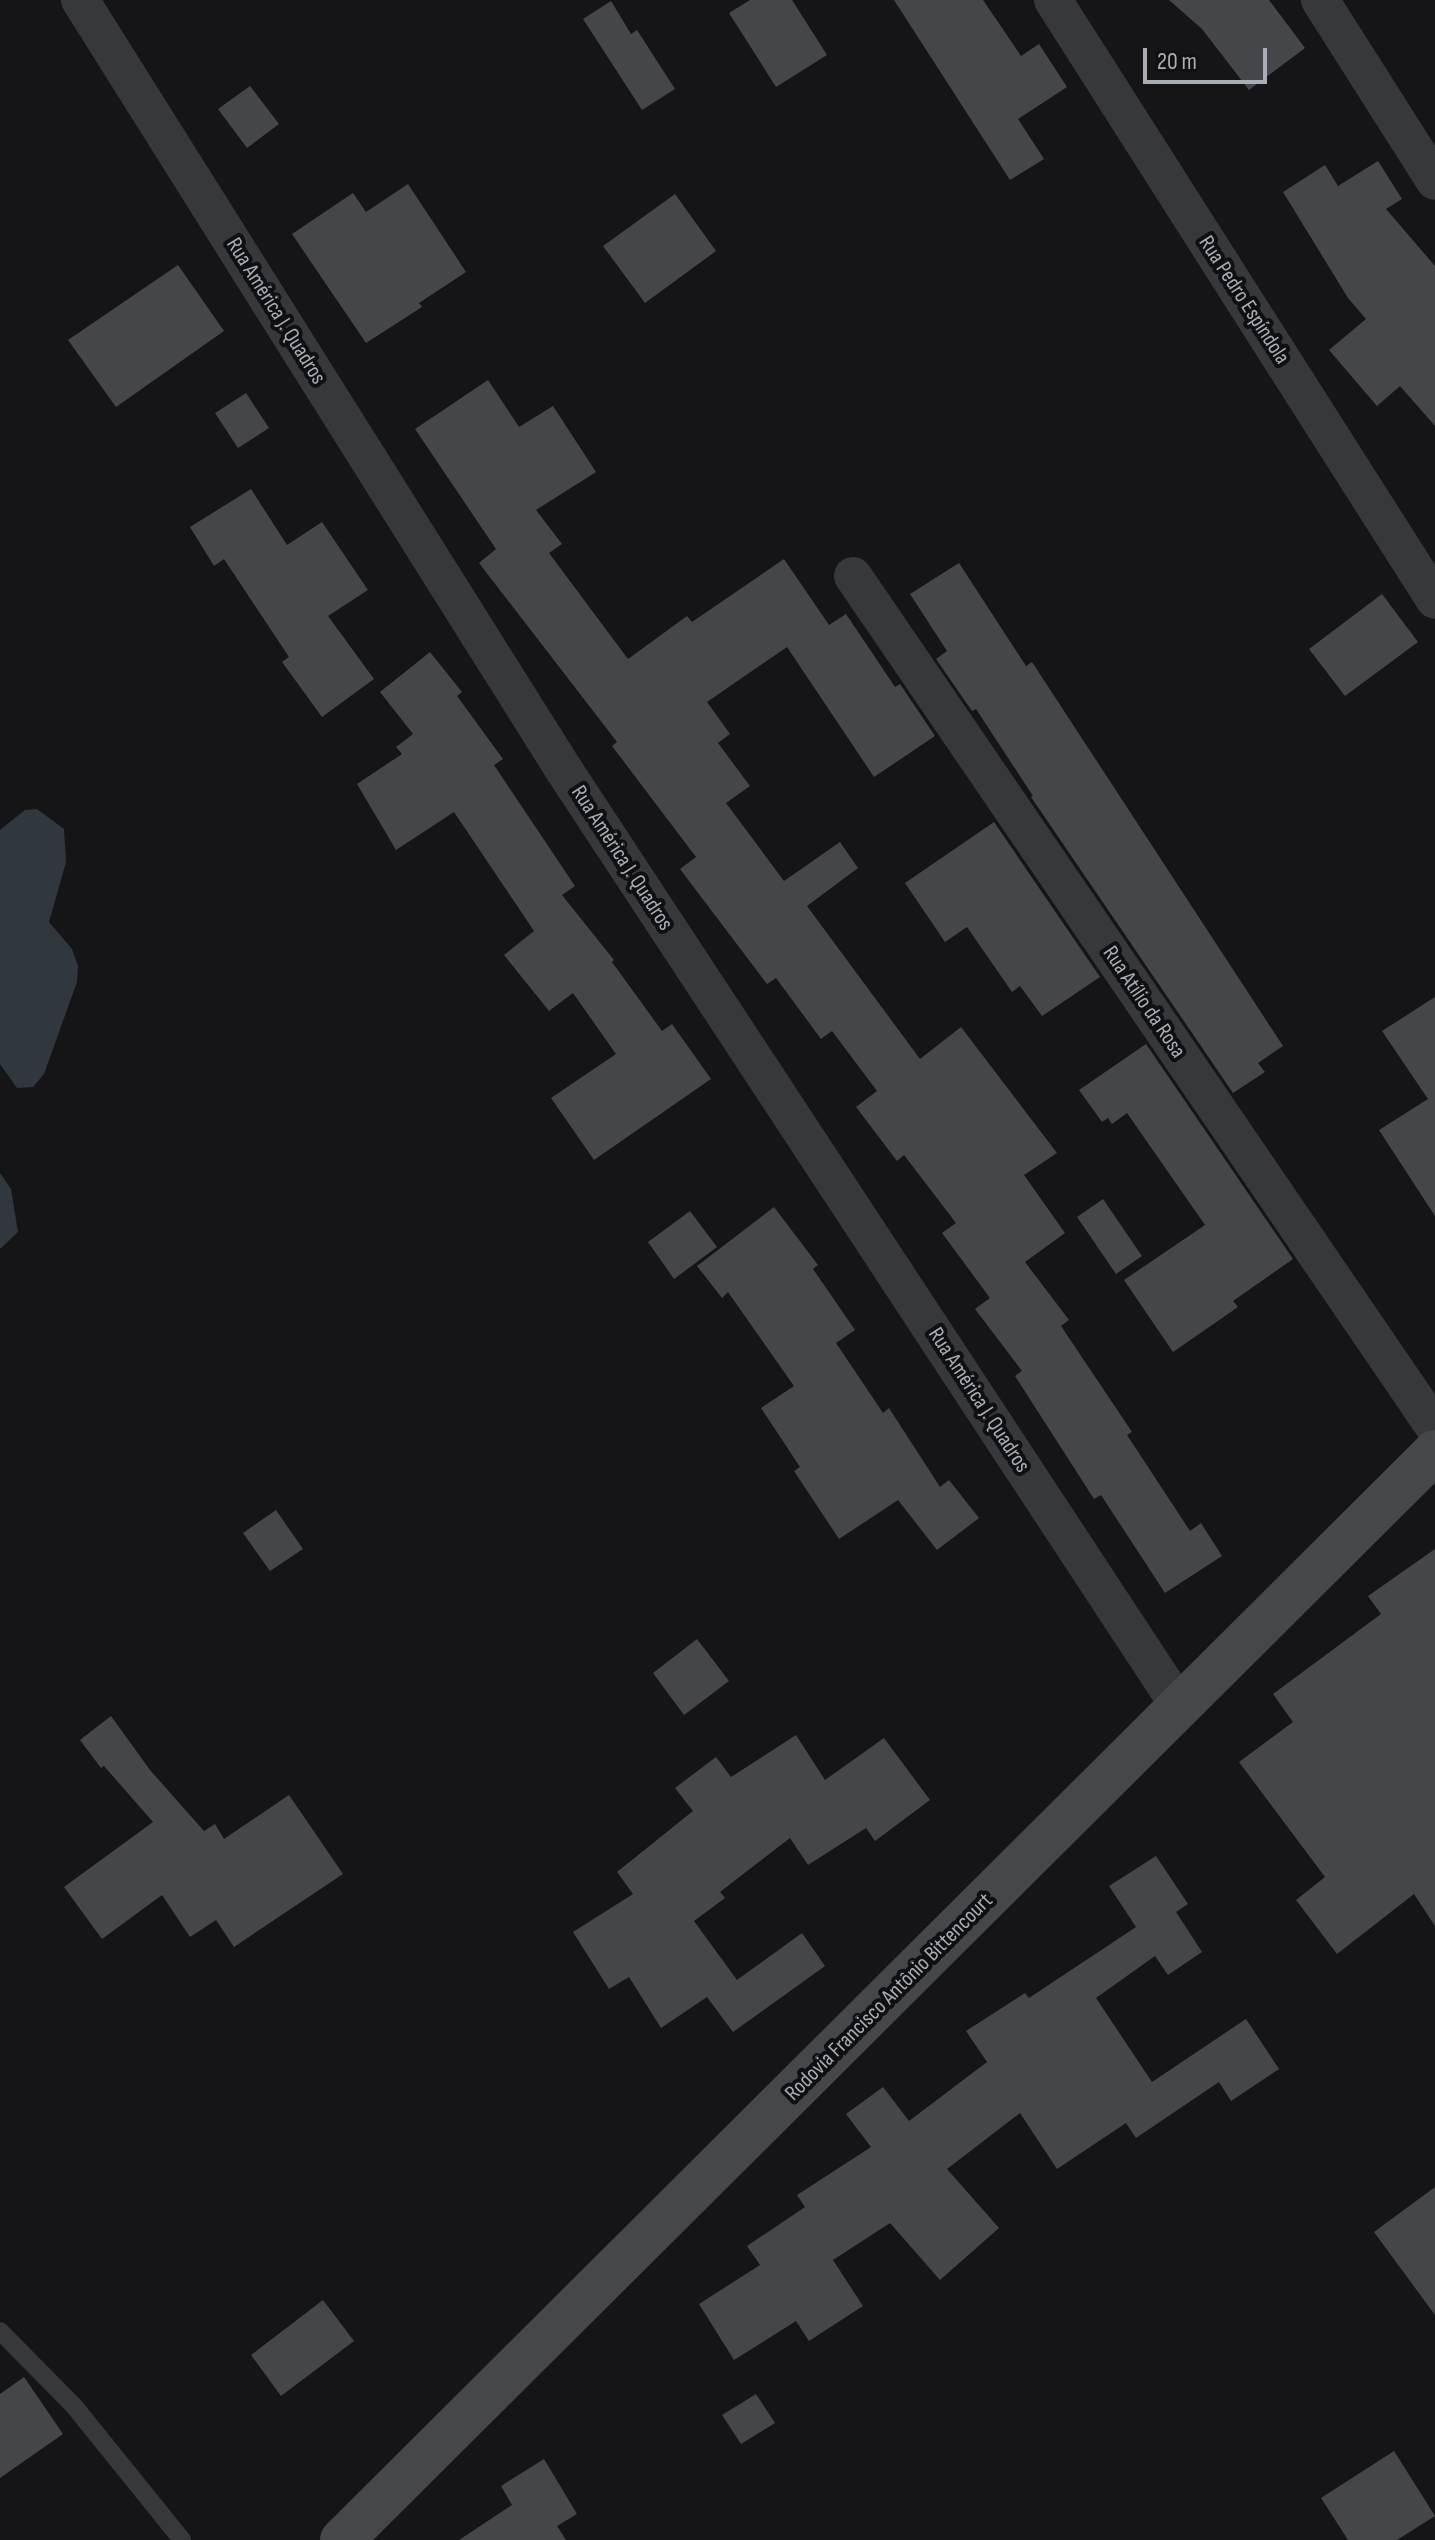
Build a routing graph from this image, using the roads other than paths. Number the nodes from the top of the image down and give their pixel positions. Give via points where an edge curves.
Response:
1 (80, 0) edge
2 (1053, 0) edge
3 (1320, 0) edge
4 (1435, 181) edge
5 (853, 576) dead end
6 (1435, 600) edge
7 (1435, 1428) edge
8 (1435, 1452) edge
9 (1180, 1707) junction
10 (0, 2331) edge
11 (182, 2540) edge
12 (342, 2540) edge

1 - 9 street, Rua América J. Quadros via 564,770
2 - 6 street, Rua Pedro Espíndola
3 - 4 street
5 - 7 street, Rua Atílio da Rosa
8 - 9 street, Rodovia Francisco Antônio Bittencourt
9 - 12 street, Rodovia Francisco Antônio Bittencourt
10 - 11 lane via 74,2406

